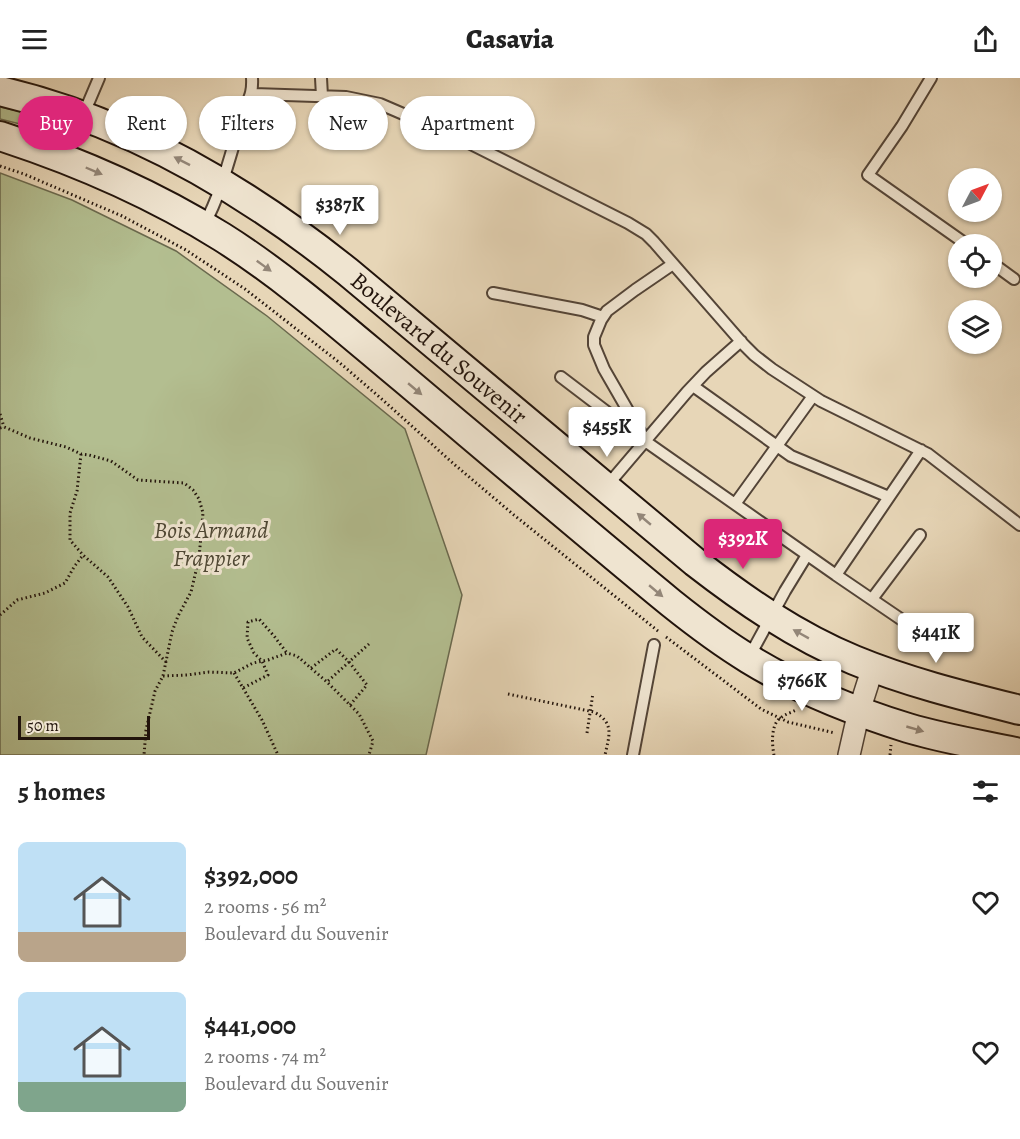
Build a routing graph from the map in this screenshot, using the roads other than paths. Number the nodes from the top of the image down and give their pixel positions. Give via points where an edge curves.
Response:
1 (99, 78) edge
2 (252, 78) edge
3 (321, 78) edge
4 (931, 78) edge
5 (0, 91) edge
6 (252, 94) junction
7 (20, 96) edge
8 (91, 96) edge
9 (322, 96) joint
10 (388, 107) edge
11 (93, 121) edge
12 (0, 136) edge
13 (68, 150) edge
14 (64, 159) junction
15 (222, 183) junction
16 (203, 226) junction
17 (952, 234) edge
18 (673, 264) junction
19 (1002, 270) edge
20 (1014, 279) dead end
21 (493, 293) dead end
22 (603, 317) junction
23 (741, 341) junction
24 (561, 377) dead end
25 (693, 386) junction
26 (813, 396) junction
27 (645, 441) junction
28 (777, 447) junction
29 (921, 450) junction
30 (606, 488) junction
31 (889, 497) junction
32 (735, 504) junction
33 (1020, 525) edge
34 (920, 535) dead end
35 (807, 555) junction
36 (837, 575) junction
37 (872, 599) junction
38 (771, 617) junction
39 (908, 624) dead end
40 (654, 645) dead end
41 (748, 659) junction
42 (873, 667) junction
43 (1020, 710) edge
44 (859, 711) junction
45 (1020, 753) edge
46 (633, 755) edge
47 (849, 755) edge

1 - 8 lane
2 - 6 lane
3 - 9 lane
4 - 17 lane via 868,175
5 - 7 street, Boulevard du Souvenir
6 - 9 lane
6 - 15 lane
10 - 18 lane via 459,138 628,223 654,242
15 -> 11 street, Boulevard du Souvenir
12 - 14 street, Boulevard du Souvenir
13 - 14 lane
14 -> 16 street, Boulevard du Souvenir
15 - 16 lane
15 - 30 street, Boulevard du Souvenir via 321,250
16 -> 41 street, Boulevard du Souvenir via 297,291 663,597
18 - 22 lane
18 - 23 lane
19 - 20 lane
21 - 22 lane
22 - 27 lane via 594,337 598,357
23 - 25 lane
23 - 26 lane via 772,369
24 - 27 lane
25 - 27 lane
25 - 28 lane
26 - 28 lane
26 - 29 lane
27 - 30 lane
27 - 32 lane
28 - 31 lane
28 - 32 lane
29 - 31 lane
29 - 33 lane
38 -> 30 street, Boulevard du Souvenir via 708,572
31 - 36 lane
32 - 35 lane
34 - 37 lane
35 - 36 lane
35 - 38 lane
36 - 37 lane
37 - 39 lane
38 - 41 lane
42 -> 38 street, Boulevard du Souvenir
40 - 46 lane
41 - 44 street, Boulevard du Souvenir
42 - 43 street, Boulevard du Souvenir
42 - 44 street
44 -> 45 street, Boulevard du Souvenir via 931,734
44 - 47 street

